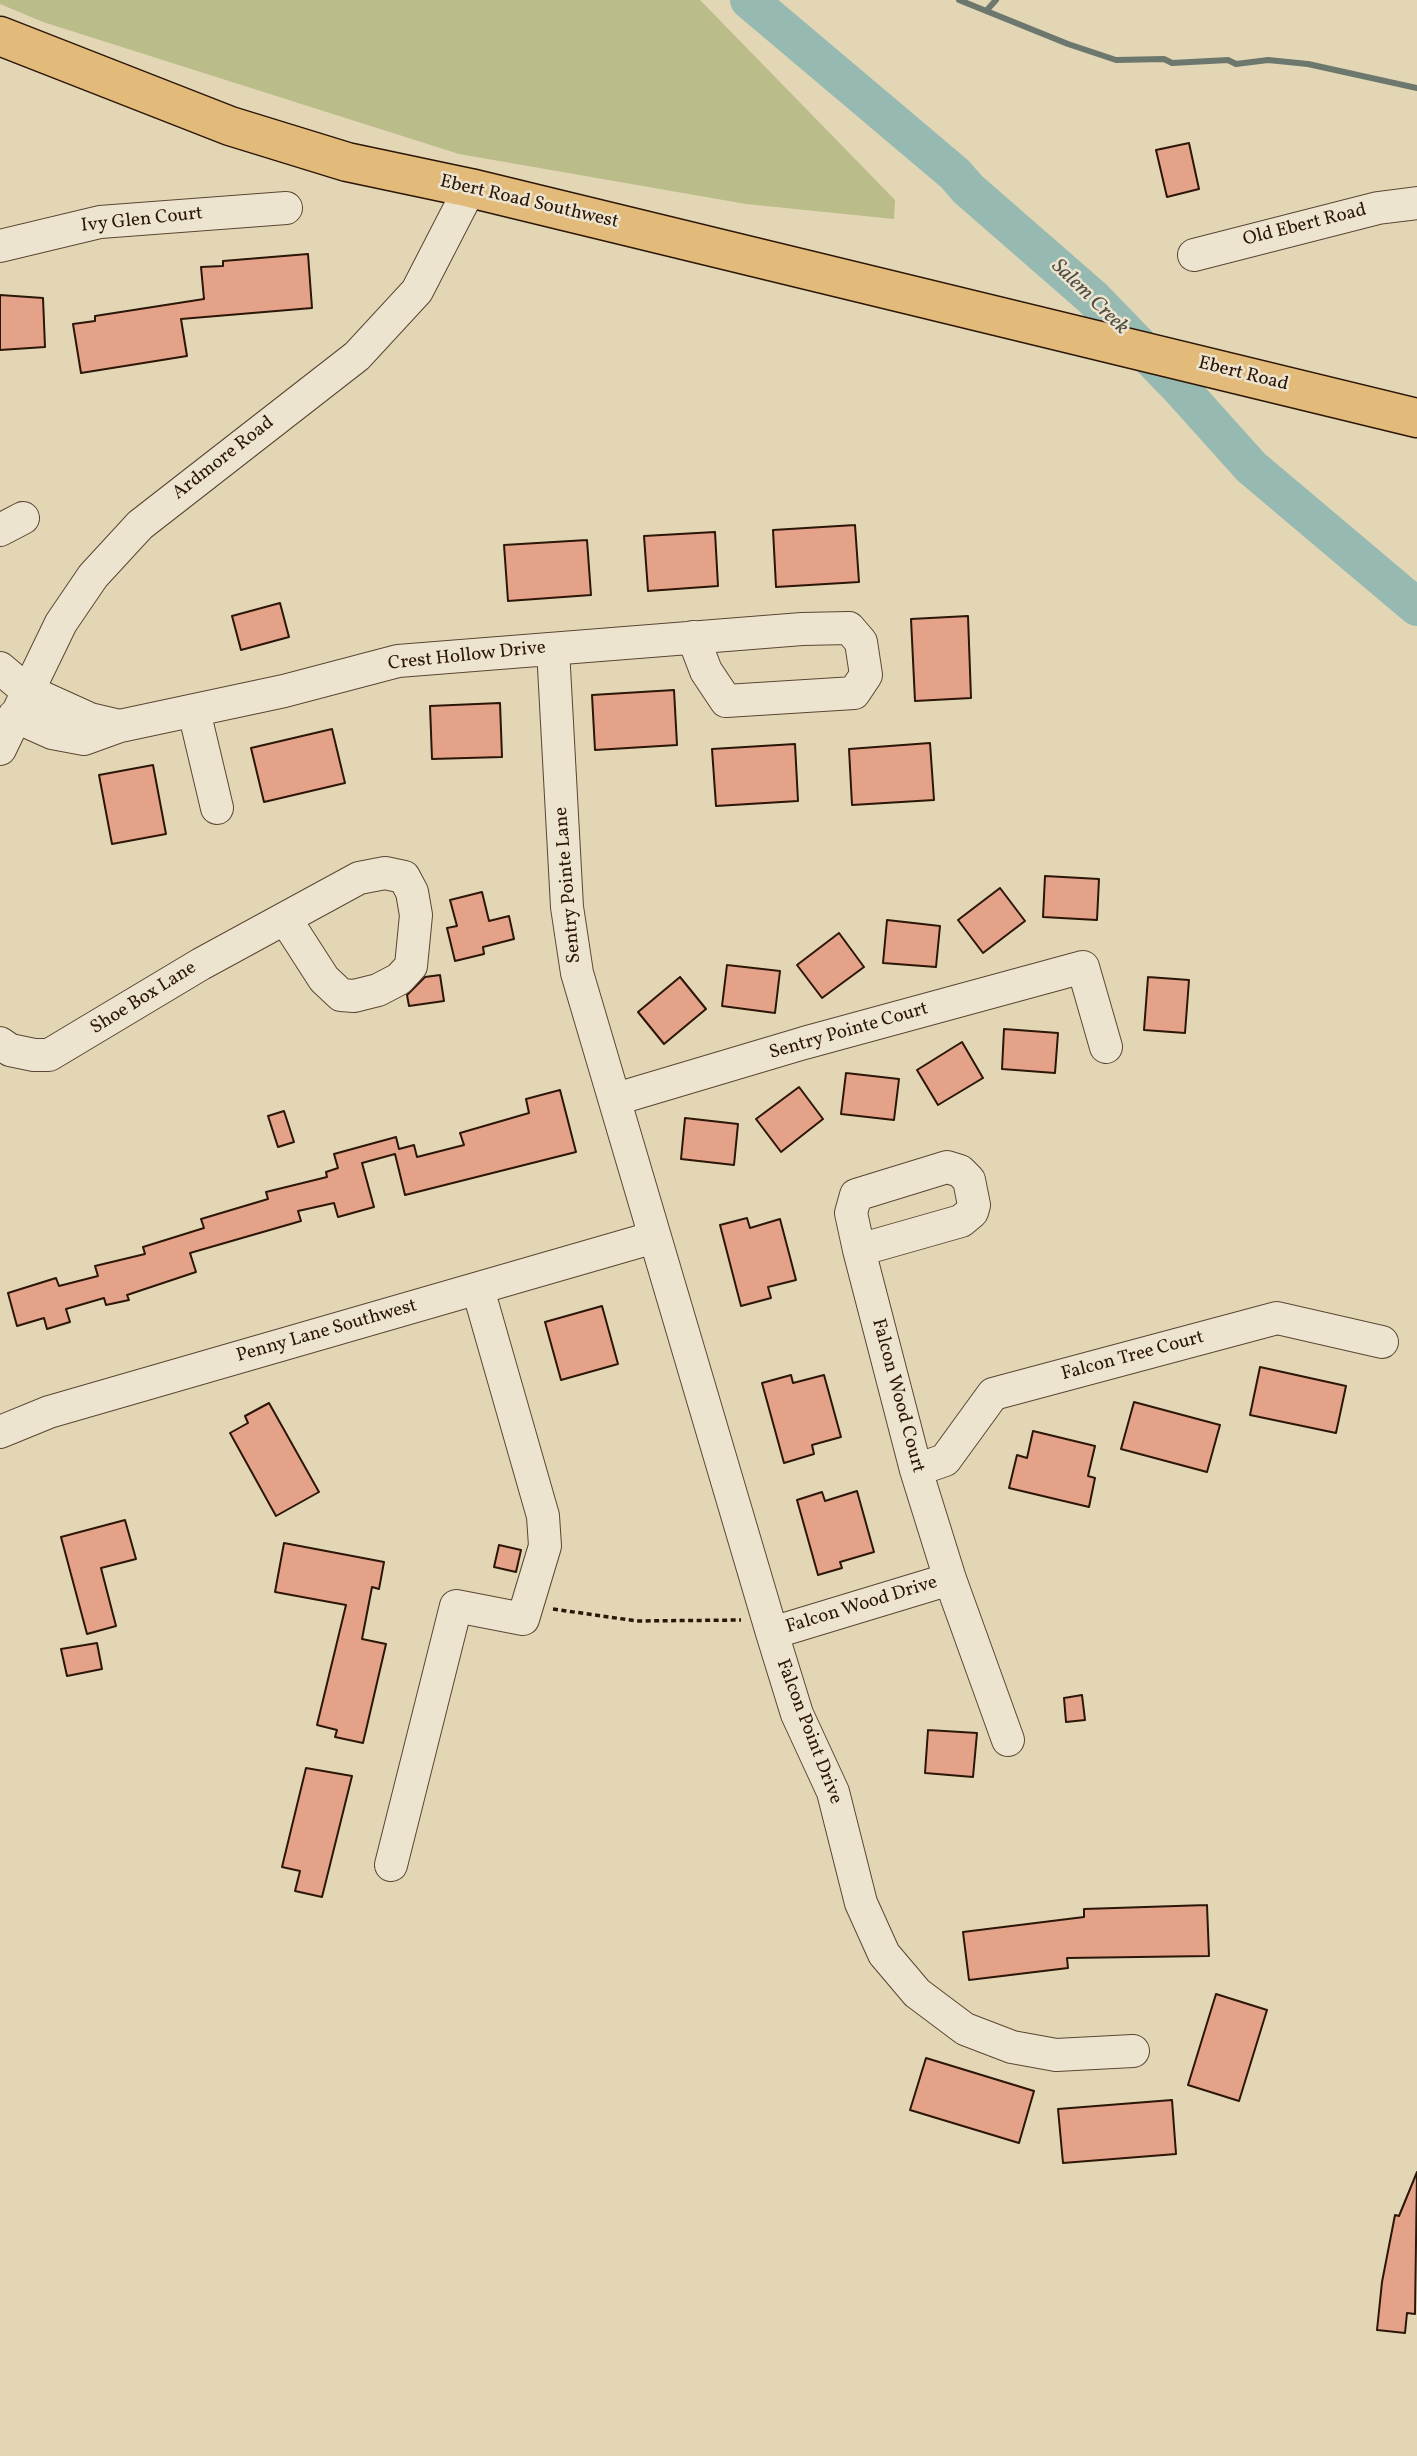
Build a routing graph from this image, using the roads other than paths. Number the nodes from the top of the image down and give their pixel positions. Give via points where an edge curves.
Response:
1 (0, 36) edge
2 (470, 188) junction
3 (1417, 204) edge
4 (286, 208) dead end
5 (0, 246) edge
6 (1195, 254) dead end
7 (1070, 333) joint
8 (1417, 418) edge
9 (693, 637) junction
10 (553, 649) junction
11 (0, 668) edge
12 (20, 703) junction
13 (194, 711) junction
14 (0, 749) edge
15 (217, 808) dead end
16 (286, 920) dead end
17 (0, 1043) edge
18 (1106, 1047) dead end
19 (616, 1099) junction
20 (655, 1237) junction
21 (859, 1250) junction
22 (478, 1289) junction
23 (1382, 1342) dead end
24 (0, 1432) edge
25 (916, 1470) junction
26 (950, 1579) junction
27 (769, 1625) junction
28 (1008, 1740) dead end
29 (391, 1865) dead end
30 (1133, 2051) dead end

1 - 2 main road, Ebert Road Southwest via 230,126 347,162
2 - 7 main road, Ebert Road Southwest
2 - 12 street, Ardmore Road via 417,291 357,356 140,525 86,585 61,622
3 - 6 street, Old Ebert Road via 1378,208
4 - 5 street, Ivy Glen Court via 100,222
7 - 8 main road, Ebert Road
9 - 9 street, Crest Hollow Drive via 849,628 861,642 866,675 854,693 726,701 706,671
9 - 10 street, Crest Hollow Drive
10 - 13 street, Crest Hollow Drive via 398,660
10 - 19 street, Sentry Pointe Lane via 567,907 577,973
11 - 12 street, Crest Hollow Drive
12 - 13 street, Crest Hollow Drive via 120,726
12 - 14 street, Ardmore Road
13 - 15 street
16 - 17 street, Shoe Box Lane via 201,964 50,1055 34,1055
18 - 19 street, Sentry Pointe Court via 1083,967
19 - 20 street, Sentry Pointe Lane
20 - 22 street, Penny Lane Southwest
20 - 27 street, Falcon Point Drive
21 - 21 street, Falcon Wood Court via 851,1213 856,1195 947,1167 969,1180 974,1205 961,1221
21 - 25 street, Falcon Wood Court
22 - 24 street, Penny Lane Southwest via 49,1412
22 - 29 street via 542,1516 545,1546 523,1619 456,1606
23 - 25 street, Falcon Tree Court via 1277,1318 993,1394 945,1460
25 - 26 street, Falcon Wood Court
26 - 27 street, Falcon Wood Drive
26 - 28 street, Falcon Wood Drive
27 - 30 street, Falcon Point Drive via 797,1714 833,1792 861,1903 884,1954 918,1993 965,2029 1012,2047 1056,2055

